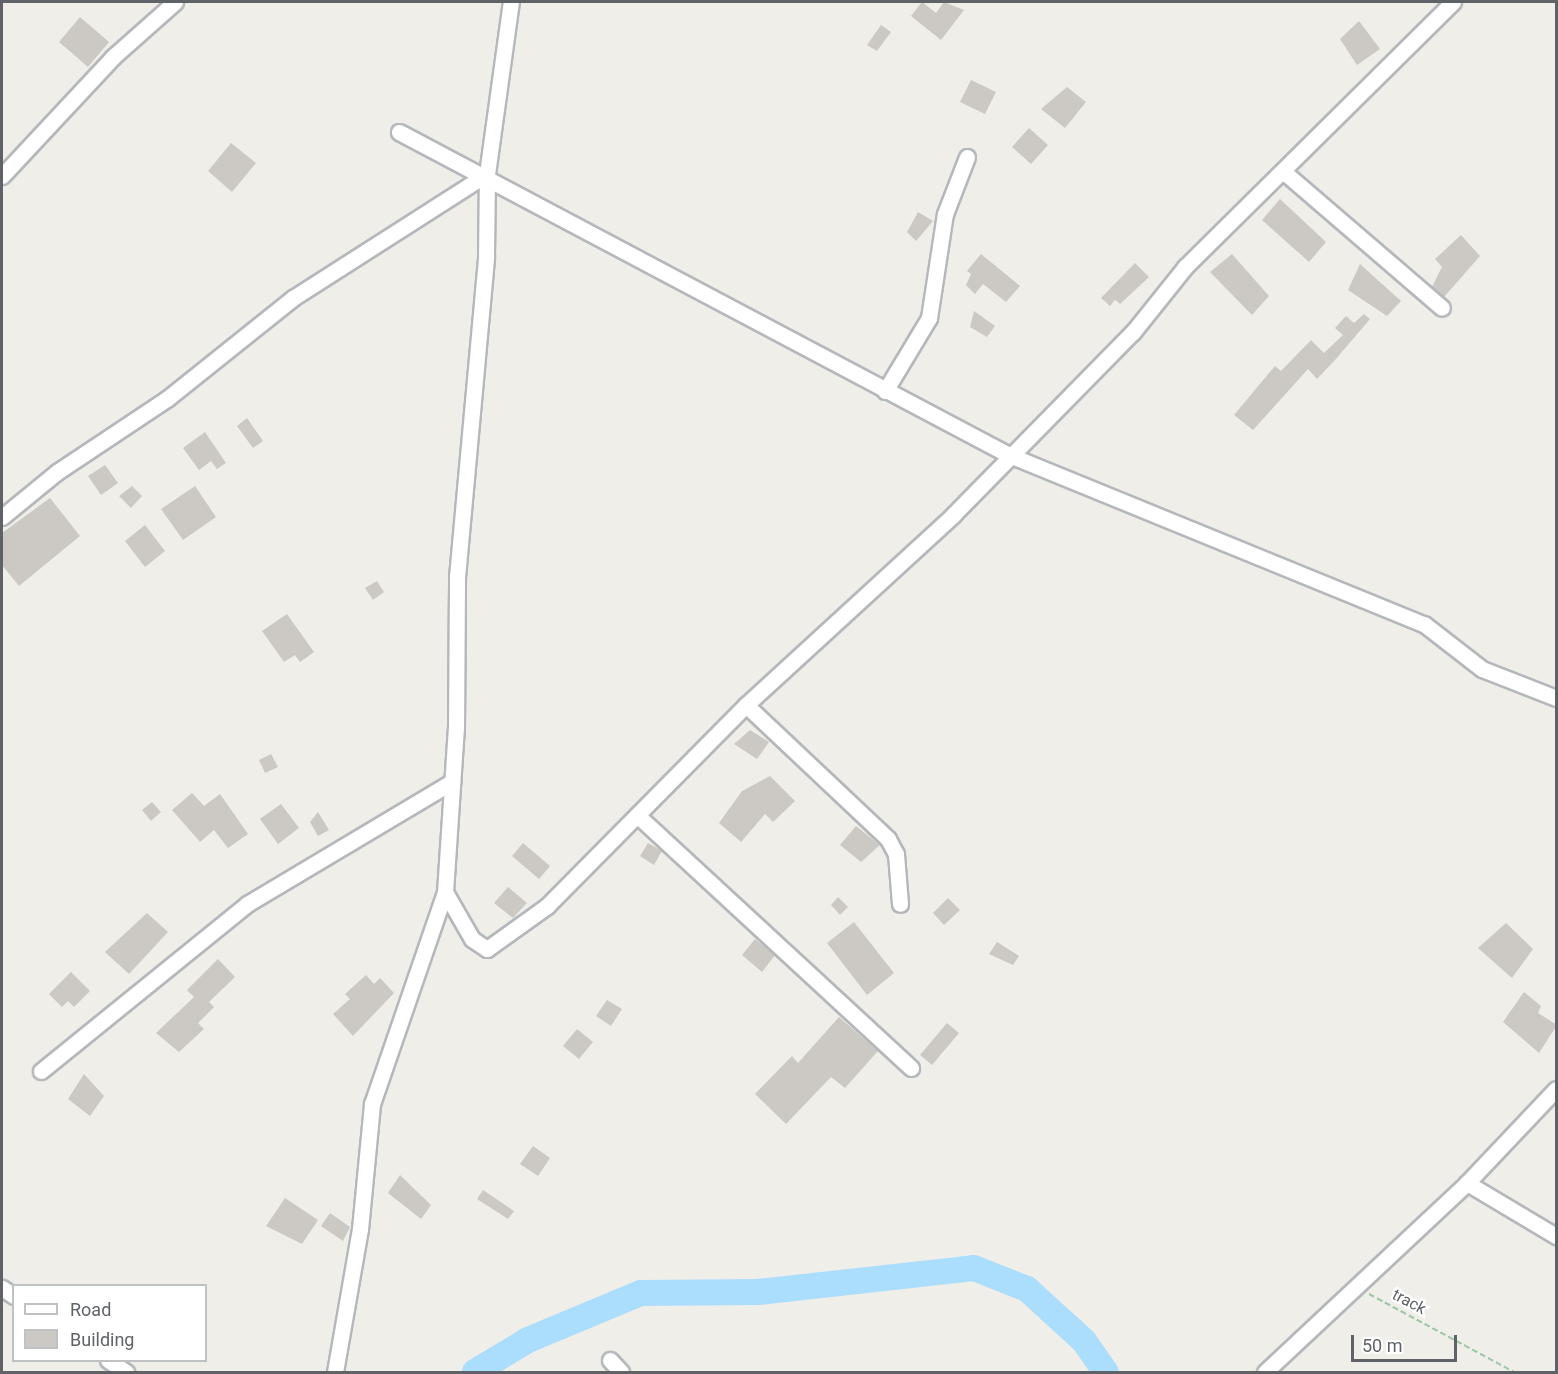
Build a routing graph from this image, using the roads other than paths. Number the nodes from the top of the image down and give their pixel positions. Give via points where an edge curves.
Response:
1 (175, 2) edge
2 (512, 2) edge
3 (1453, 2) edge
4 (399, 132) dead end
5 (967, 158) dead end
6 (1284, 172) junction
7 (487, 174) junction
8 (2, 176) edge
9 (1442, 308) dead end
10 (885, 391) junction
11 (1009, 455) junction
12 (2, 518) edge
13 (1557, 698) edge
14 (746, 705) junction
15 (452, 782) junction
16 (637, 815) junction
17 (445, 892) junction
18 (900, 904) dead end
19 (911, 1068) dead end
20 (41, 1071) dead end
21 (1557, 1089) edge
22 (1467, 1183) junction
23 (1557, 1236) edge
24 (610, 1360) dead end
25 (111, 1362) edge
26 (126, 1372) edge
27 (335, 1372) edge
28 (621, 1372) edge
29 (1265, 1372) edge

1 - 8 street via 113,57
2 - 7 street
3 - 6 street
4 - 7 street
5 - 10 street via 945,214 929,318
6 - 9 street
6 - 11 street via 1185,267 1133,332
7 - 10 street
7 - 12 street via 293,298 168,398 57,472
7 - 15 street via 486,256 457,577
10 - 11 street
11 - 13 street via 1424,624 1482,669
11 - 14 street via 953,515
14 - 16 street
14 - 18 street via 888,839 896,854
15 - 17 street
15 - 20 street via 247,904
16 - 17 street via 547,906 492,949 477,945
16 - 19 street
17 - 27 street via 372,1104 360,1228
21 - 22 street
22 - 23 street
22 - 29 street
24 - 28 street
25 - 26 street

